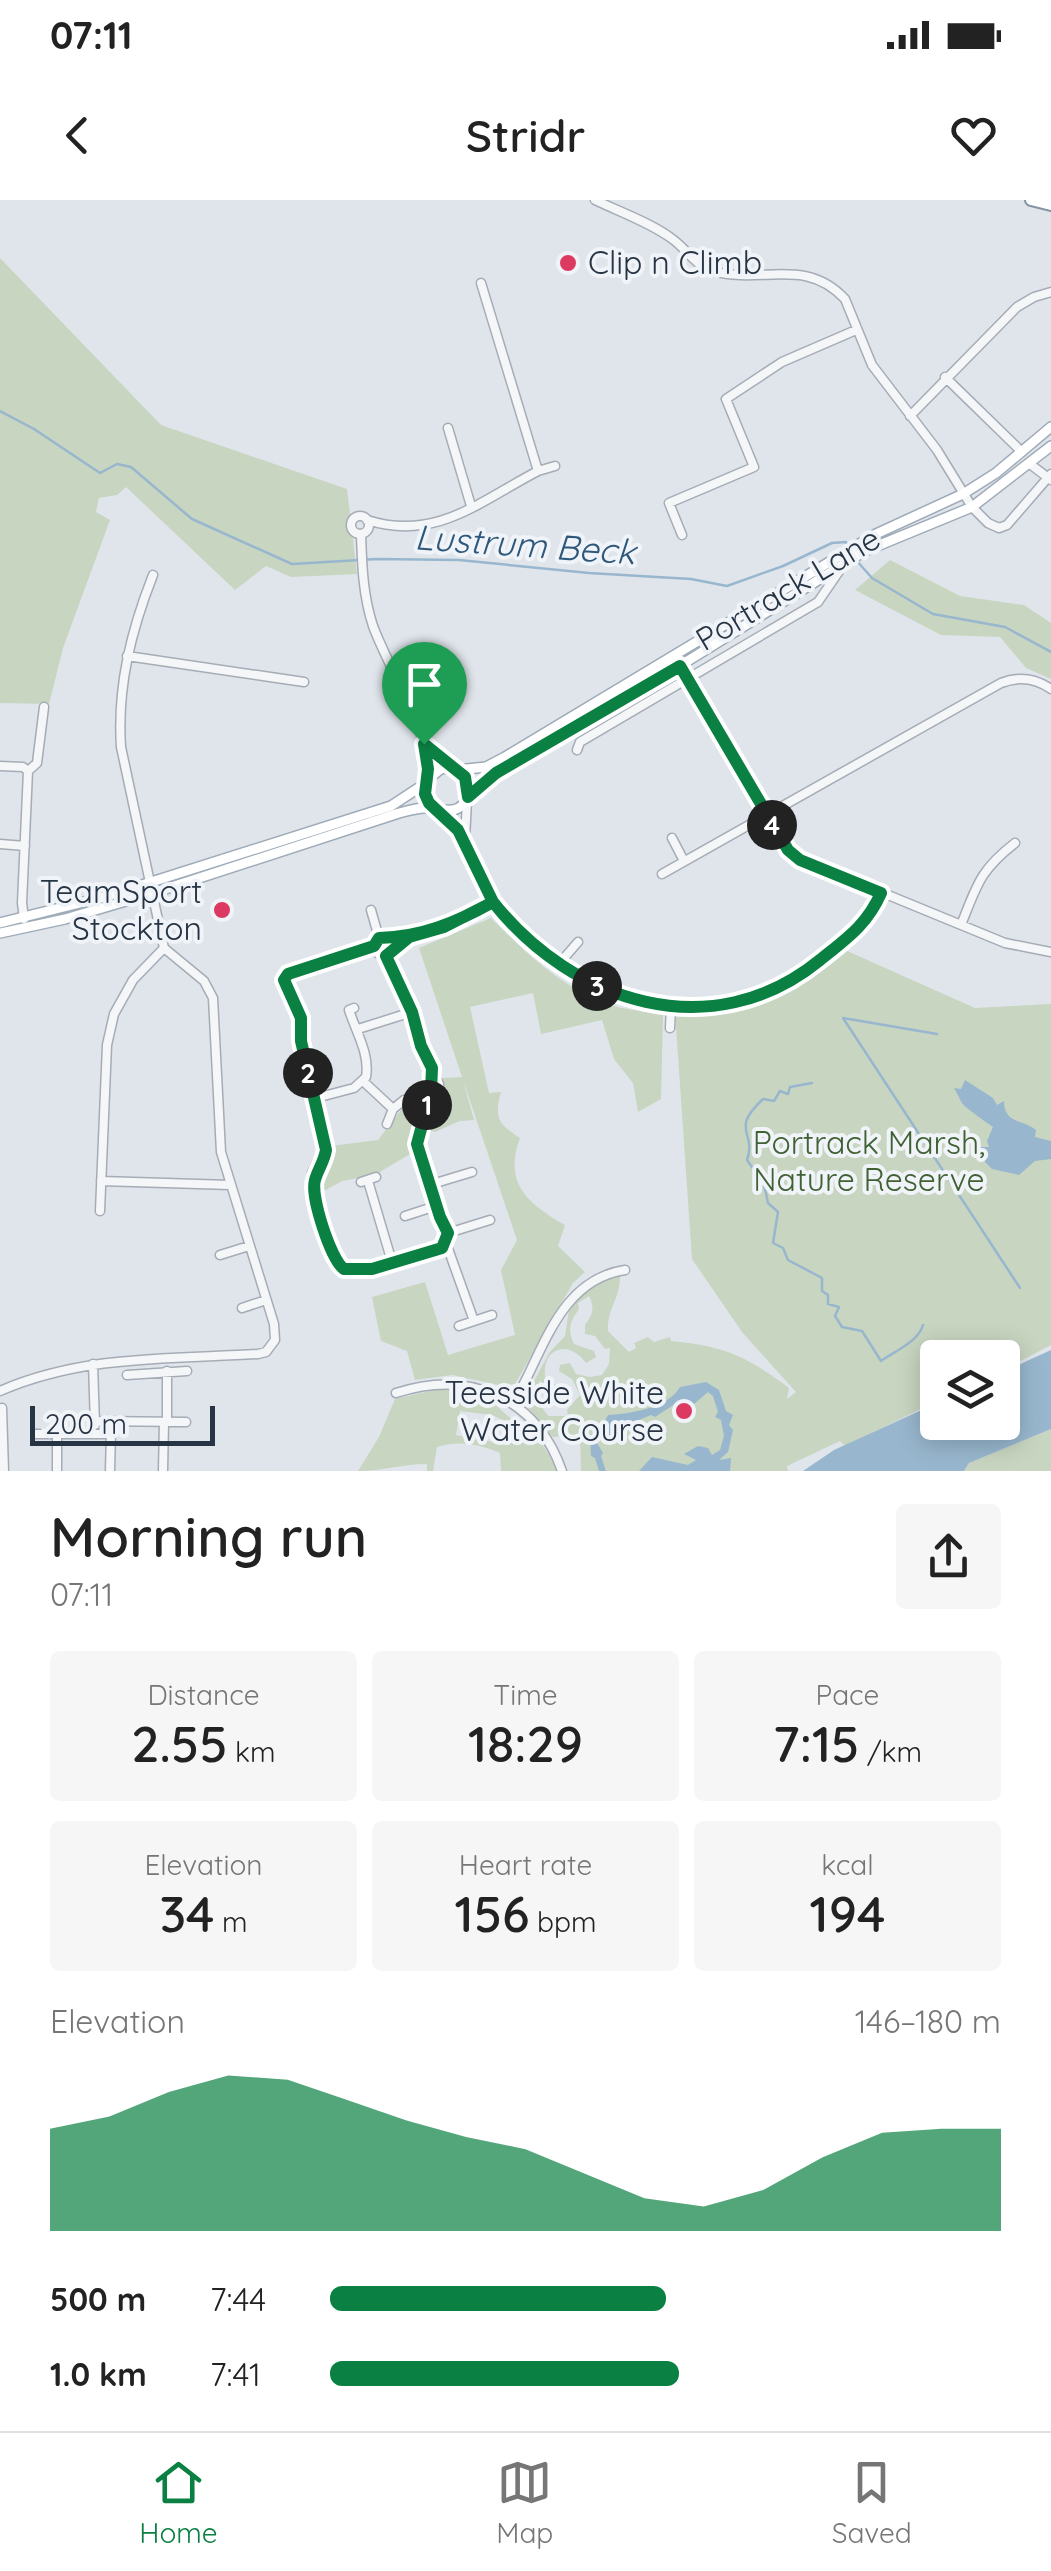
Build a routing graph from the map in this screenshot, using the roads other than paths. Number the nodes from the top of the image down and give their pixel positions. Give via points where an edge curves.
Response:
1 (595, 200) edge
2 (1031, 200) edge
3 (1051, 205) edge
4 (481, 284) dead end
5 (1051, 292) edge
6 (856, 330) junction
7 (945, 378) junction
8 (910, 416) junction
9 (1051, 427) edge
10 (448, 428) dead end
11 (1051, 446) edge
12 (1022, 452) junction
13 (1030, 464) junction
14 (555, 466) dead end
15 (538, 471) junction
16 (1050, 477) edge
17 (963, 494) junction
18 (472, 506) junction
19 (972, 507) junction
20 (368, 520) junction
21 (388, 526) junction
22 (363, 533) junction
23 (682, 535) dead end
24 (863, 548) junction
25 (845, 559) junction
26 (153, 576) dead end
27 (127, 656) junction
28 (680, 666) junction
29 (687, 679) junction
30 (304, 682) dead end
31 (1051, 690) edge
32 (44, 707) dead end
33 (592, 735) junction
34 (424, 744) junction
35 (597, 744) dead end
36 (577, 750) dead end
37 (0, 766) edge
38 (455, 770) junction
39 (28, 771) junction
40 (427, 781) junction
41 (468, 799) junction
42 (437, 810) junction
43 (766, 816) junction
44 (672, 838) dead end
45 (465, 843) junction
46 (1015, 843) dead end
47 (0, 844) edge
48 (26, 846) junction
49 (1004, 852) junction
50 (684, 861) junction
51 (1012, 862) dead end
52 (662, 874) dead end
53 (151, 888) junction
54 (881, 893) junction
55 (493, 902) junction
56 (371, 910) dead end
57 (24, 918) junction
58 (0, 923) edge
59 (961, 925) junction
60 (0, 933) edge
61 (409, 937) junction
62 (380, 940) junction
63 (578, 942) dead end
64 (164, 948) junction
65 (389, 952) junction
66 (1051, 952) edge
67 (558, 965) junction
68 (671, 1006) junction
69 (354, 1008) dead end
70 (412, 1012) junction
71 (670, 1028) dead end
72 (358, 1029) junction
73 (364, 1082) junction
74 (316, 1098) junction
75 (404, 1100) dead end
76 (393, 1109) junction
77 (387, 1124) dead end
78 (472, 1172) dead end
79 (462, 1174) junction
80 (101, 1180) junction
81 (368, 1180) dead end
82 (230, 1185) junction
83 (429, 1185) junction
84 (466, 1188) dead end
85 (436, 1206) junction
86 (100, 1211) dead end
87 (405, 1217) dead end
88 (490, 1220) dead end
89 (480, 1223) junction
90 (484, 1235) dead end
91 (447, 1238) junction
92 (249, 1246) junction
93 (220, 1255) dead end
94 (392, 1262) junction
95 (625, 1270) dead end
96 (266, 1300) junction
97 (242, 1308) dead end
98 (492, 1315) dead end
99 (474, 1321) junction
100 (459, 1326) dead end
101 (92, 1364) junction
102 (167, 1371) junction
103 (187, 1371) dead end
104 (127, 1375) dead end
105 (0, 1391) edge
106 (396, 1393) dead end
107 (513, 1404) junction
108 (2, 1408) dead end
109 (94, 1421) junction
110 (111, 1421) junction
111 (165, 1422) junction
112 (186, 1422) dead end
113 (36, 1434) dead end
114 (57, 1434) junction
115 (94, 1434) junction
116 (111, 1434) junction
117 (2, 1444) edge
118 (4, 1471) edge
119 (56, 1471) edge
120 (110, 1471) edge
121 (163, 1471) edge
122 (562, 1471) edge

1 - 6 street via 666,234 711,270 821,280 845,299
2 - 3 highway
4 - 15 street
5 - 7 street via 1016,308
6 - 8 street via 872,365
6 - 23 street via 782,362 726,399 754,468 669,502
7 - 8 street
7 - 12 street
8 - 17 street
9 - 12 main road, Portrack Lane
10 - 18 street
11 - 13 main road, Portrack Lane
12 - 17 main road, Portrack Lane
13 - 16 street
13 - 19 main road, Portrack Lane
14 - 15 street
15 - 18 street
16 - 19 street via 1007,526 988,523
17 - 19 street
17 - 24 main road, Portrack Lane
18 - 21 street via 435,525
19 - 24 main road, Portrack Lane
20 - 21 street
20 - 22 street
20 - 22 street via 353,520 352,528
21 - 22 street
22 - 34 street via 371,620
24 - 25 main road, Portrack Lane
25 - 28 main road, Portrack Lane
25 - 29 street, Portrack Lane via 814,604
25 - 38 main road, Portrack Lane via 506,757
26 - 27 street
27 - 30 street
27 - 53 street via 121,747
28 - 29 street
28 - 41 main road, Portrack Lane via 496,773
29 - 33 street, Portrack Lane
29 - 43 street
31 - 43 street via 1025,678 1001,683
32 - 39 street via 37,764
33 - 35 street
33 - 36 street, Portrack Lane
34 - 38 street
34 - 40 street
37 - 39 street
38 - 40 main road, Portrack Lane via 442,768
38 - 41 main road via 465,777
39 - 48 street
40 - 42 main road via 425,794
40 - 53 main road, Portrack Lane via 391,806
41 - 42 main road, Portrack Lane via 454,812
41 - 45 street
42 - 45 street
42 - 53 main road, Portrack Lane via 399,813
43 - 50 street
43 - 54 street via 793,856
44 - 50 street
45 - 55 street
46 - 49 street
47 - 48 street
48 - 57 street
49 - 51 street
49 - 59 street via 981,876
50 - 52 street
53 - 57 main road, Portrack Lane
53 - 60 main road, Portrack Lane via 65,919
53 - 64 street
54 - 59 street
54 - 68 street via 852,937 794,980 725,1003
55 - 61 street
55 - 67 street
56 - 62 street
57 - 58 main road, Portrack Lane
59 - 66 street
61 - 62 street
61 - 65 street
62 - 65 street
62 - 65 street via 379,955
62 - 74 street via 284,980 301,1018
63 - 67 street
64 - 80 street via 133,980 114,1014
64 - 82 street via 204,981 213,998 219,1137
65 - 70 street
67 - 68 street via 633,1002
68 - 71 street
69 - 72 street via 349,1010
70 - 72 street
70 - 83 street via 432,1068 418,1151
72 - 73 street
73 - 74 street
73 - 76 street
74 - 94 street via 325,1147 312,1173 338,1264 356,1270
75 - 76 street
76 - 77 street
78 - 79 street
79 - 83 street
79 - 84 street
80 - 82 street
80 - 86 street
81 - 94 street
82 - 92 street
83 - 85 street
85 - 87 street
85 - 91 street
88 - 89 street
89 - 90 street
89 - 91 street
91 - 94 street via 442,1248
91 - 99 street
92 - 93 street
92 - 96 street
95 - 107 street via 600,1276 568,1301
96 - 97 street
96 - 101 street via 276,1332 272,1347 258,1354
98 - 99 street
99 - 100 street
101 - 105 street
101 - 109 street
102 - 103 street
102 - 104 street
102 - 111 street
106 - 107 street via 463,1384
107 - 122 street via 544,1432
108 - 117 street
109 - 110 street
109 - 115 street
110 - 111 street
110 - 116 street
111 - 112 street
111 - 121 street
113 - 114 street
114 - 115 street
114 - 119 street
115 - 116 street
116 - 120 street
117 - 118 street

